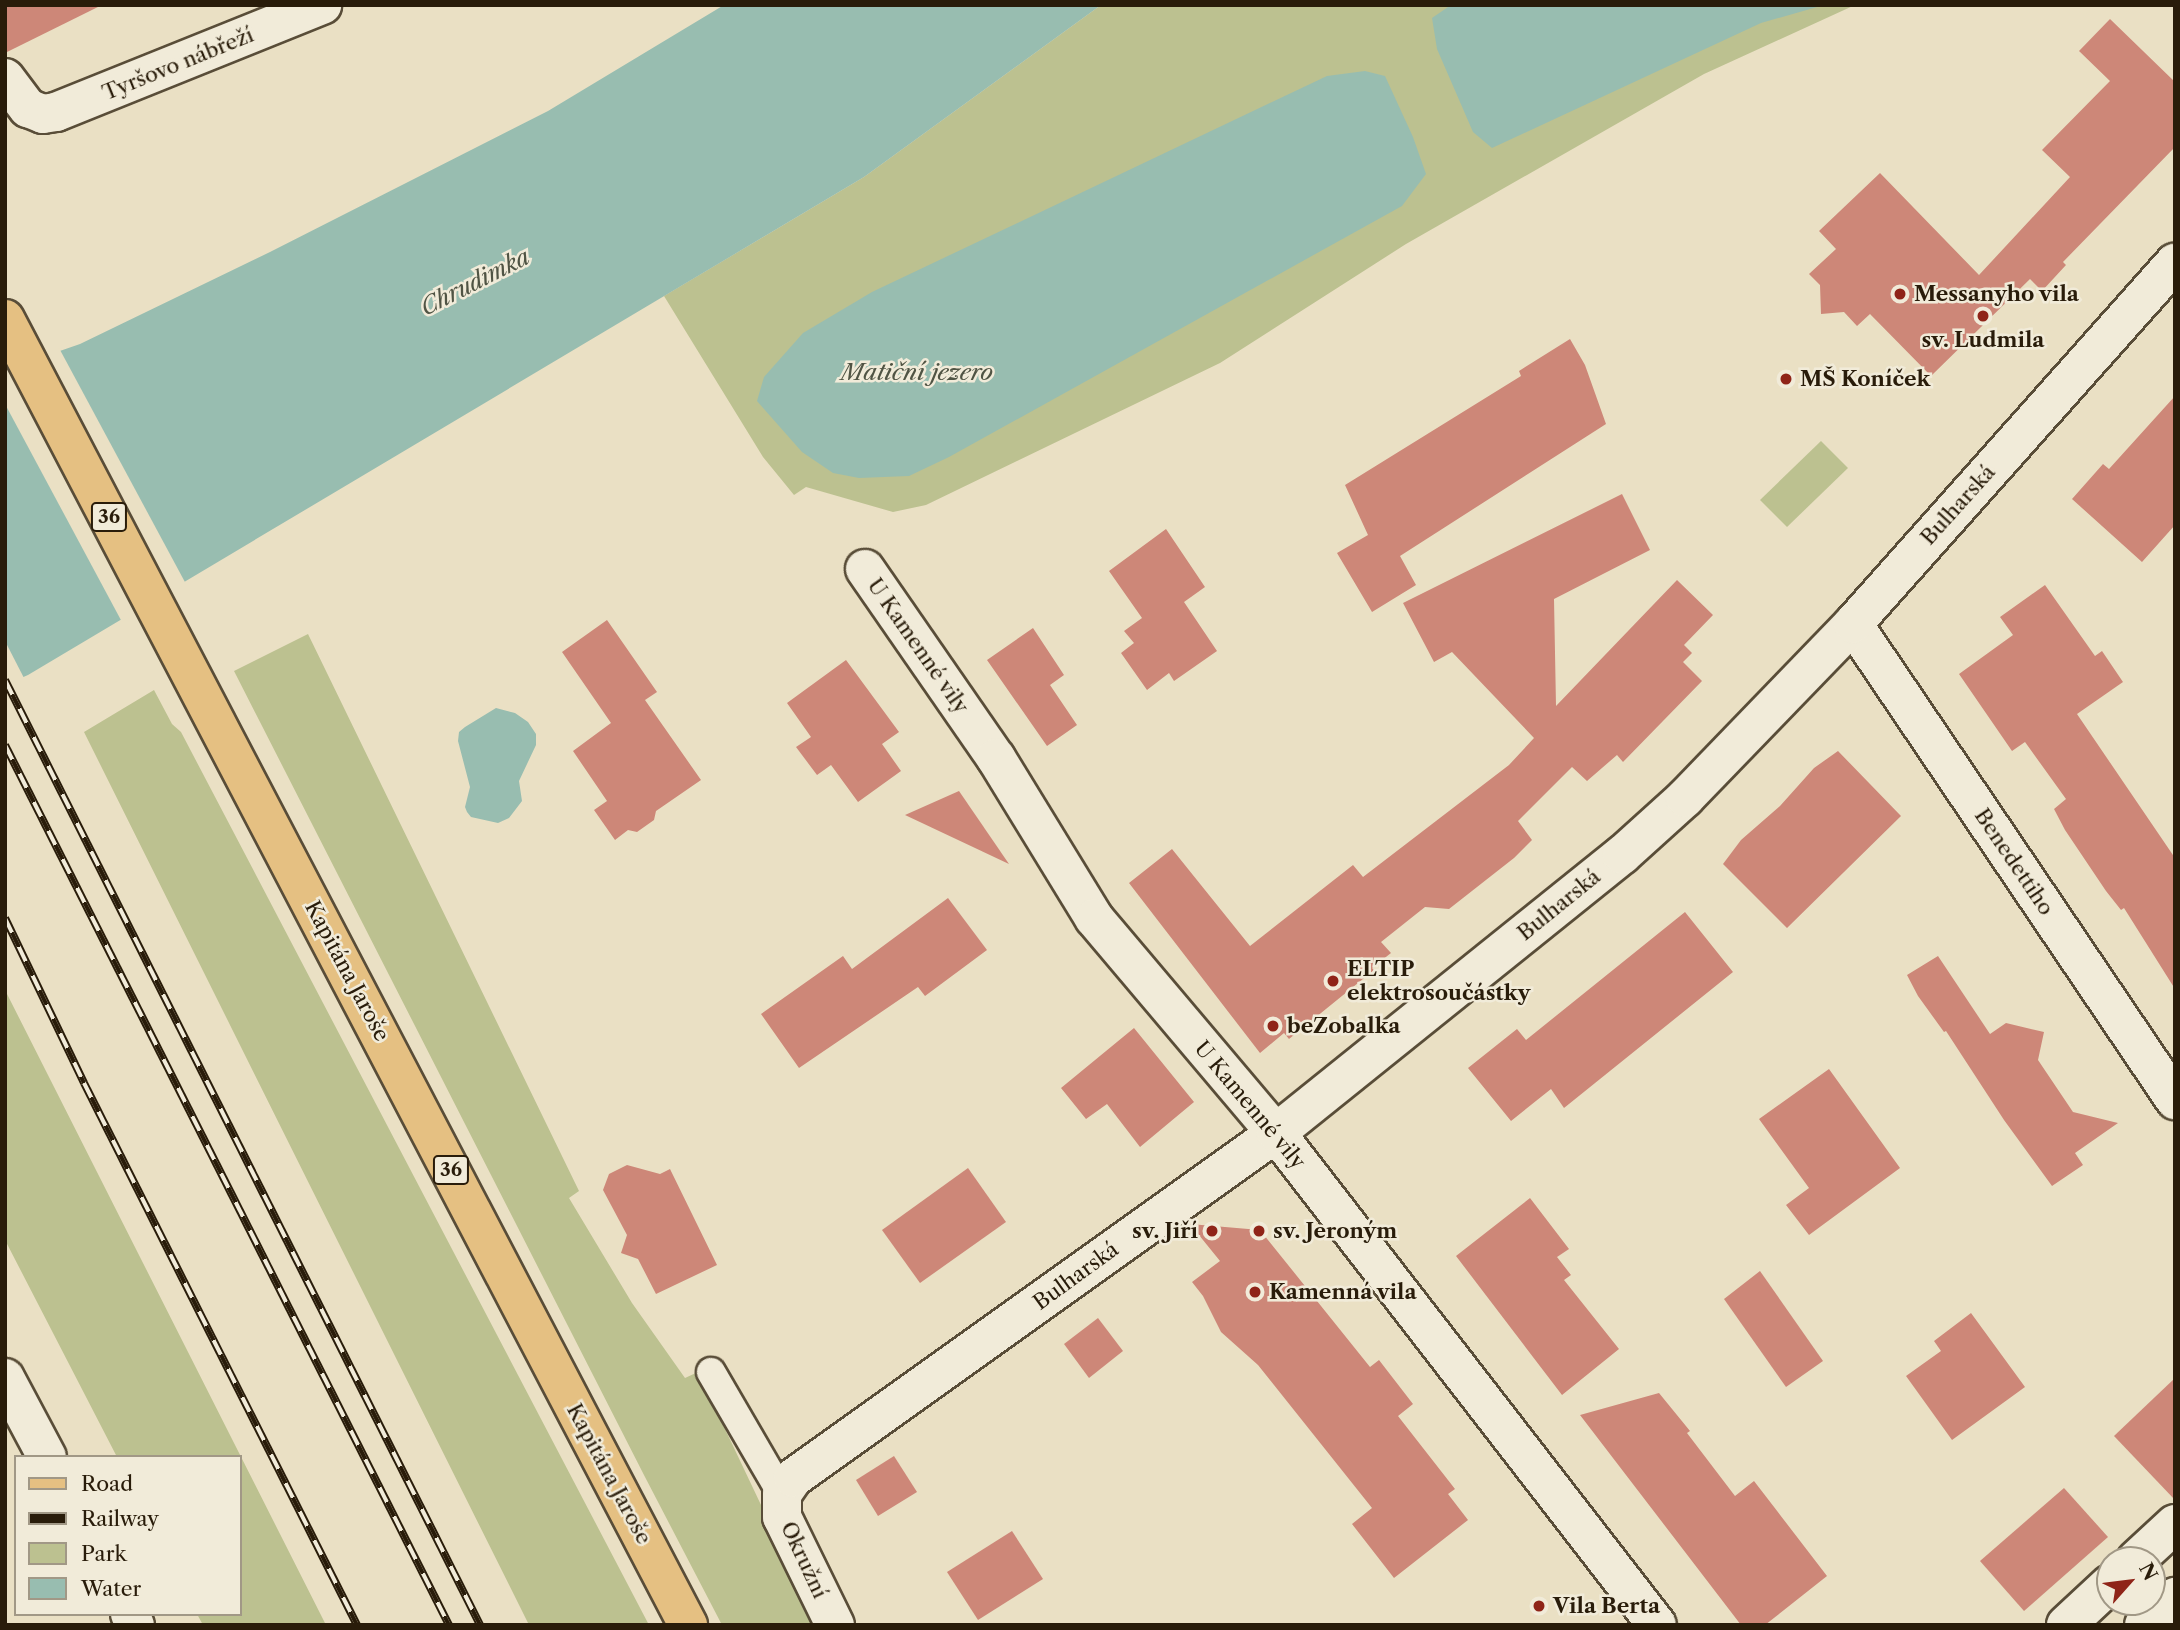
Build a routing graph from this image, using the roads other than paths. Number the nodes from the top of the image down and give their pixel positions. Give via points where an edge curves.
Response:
1 (322, 5) edge
2 (5, 78) edge
3 (2175, 262) edge
4 (5, 319) edge
5 (865, 569) dead end
6 (1853, 624) junction
7 (2175, 1100) edge
8 (1276, 1133) junction
9 (711, 1372) dead end
10 (5, 1378) edge
11 (46, 1455) edge
12 (782, 1494) junction
13 (2175, 1524) edge
14 (2151, 1546) edge
15 (2096, 1597) edge
16 (2175, 1597) edge
17 (688, 1625) edge
18 (835, 1625) edge
19 (1657, 1625) edge
20 (2066, 1625) edge
21 (2144, 1625) edge

1 - 2 street, Tyršovo nábřeží via 56,112 35,112 17,97
3 - 6 street, Bulharská
4 - 17 main road, Kapitána Jaroše / 36
5 - 8 street, U Kamenné vily via 996,758 1094,918
6 - 7 street, Benedettiho
6 - 8 street, Bulharská via 1685,798 1622,855
8 - 12 street, Bulharská via 793,1478
8 - 19 street, U Kamenné vily
9 - 12 lane
10 - 11 street
12 - 18 street, Okružní via 782,1517
13 - 14 street
15 - 20 street
16 - 21 street

